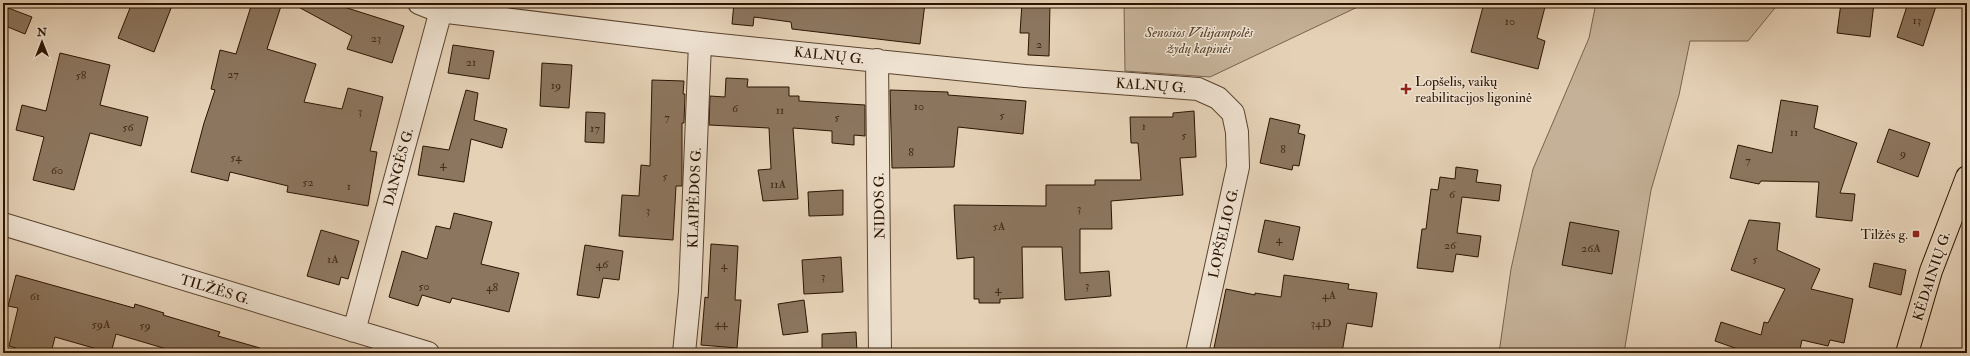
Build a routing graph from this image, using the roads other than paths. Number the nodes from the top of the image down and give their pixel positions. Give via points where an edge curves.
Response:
1 (419, 3) edge
2 (441, 7) edge
3 (700, 43) junction
4 (878, 60) junction
5 (1233, 113) joint
6 (1967, 177) edge
7 (3, 224) edge
8 (354, 331) junction
9 (428, 353) edge
10 (684, 353) edge
11 (880, 353) edge
12 (1197, 353) edge
13 (1907, 353) edge

1 - 2 street, KALNŲ G.
2 - 3 street, KALNŲ G.
2 - 8 street, DANGĖS G.
3 - 4 street, KALNŲ G.
3 - 10 street, KLAIPĖDOS G. via 690,292
4 - 5 street, KALNŲ G. via 1025,76 1198,89 1218,98
4 - 11 street, NIDOS G.
5 - 12 street, LOPŠELIO G. via 1238,132 1238,168
6 - 13 main road, KĖDAINIŲ G. via 1931,271
7 - 8 street, TILŽĖS G.
8 - 9 street, TILŽĖS G.

